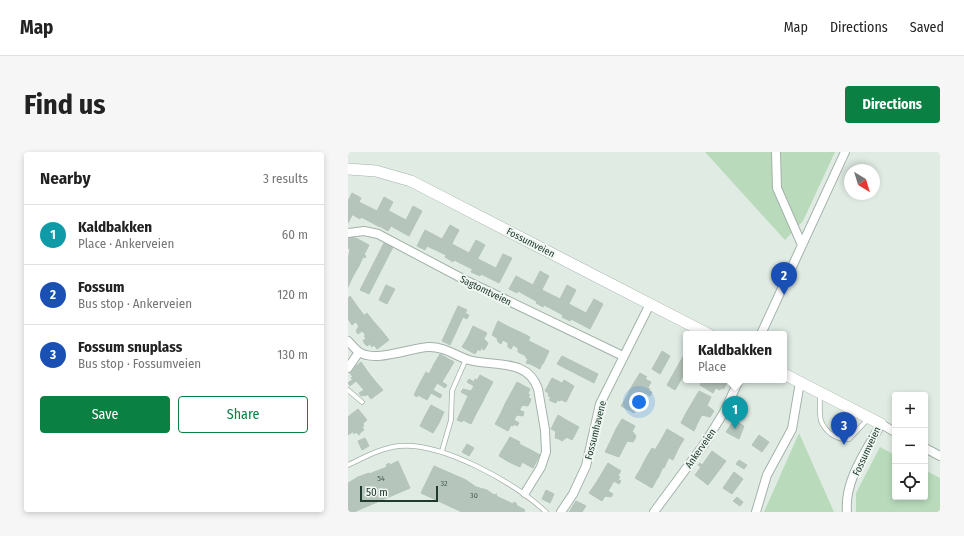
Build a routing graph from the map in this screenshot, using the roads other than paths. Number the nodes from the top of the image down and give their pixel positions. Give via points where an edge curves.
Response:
1 (776, 152) edge
2 (845, 152) edge
3 (348, 169) edge
4 (348, 233) edge
5 (802, 246) junction
6 (650, 304) junction
7 (702, 331) edge
8 (762, 331) edge
9 (348, 341) edge
10 (359, 352) junction
11 (623, 356) junction
12 (466, 358) junction
13 (348, 368) edge
14 (787, 376) edge
15 (800, 382) junction
16 (738, 383) edge
17 (348, 390) edge
18 (819, 392) junction
19 (362, 402) dead end
20 (869, 418) junction
21 (881, 424) junction
22 (892, 430) edge
23 (928, 450) edge
24 (442, 451) junction
25 (940, 456) edge
26 (348, 465) edge
27 (525, 493) junction
28 (546, 512) edge
29 (561, 512) edge
30 (654, 512) edge
31 (756, 512) edge
32 (847, 512) edge

1 - 5 street via 777,188
2 - 5 street
3 - 6 street, Fossumveien via 376,171 411,181
4 - 11 street, Sagtomtveien via 364,231 378,234 465,280
5 - 8 street
6 - 7 street, Fossumveien
6 - 11 street, Fossumhavene
9 - 10 street
10 - 12 street via 376,356 435,347
10 - 13 street
11 - 29 street, Fossumhavene via 600,404 591,451 584,471
12 - 24 lane via 452,391 451,420
12 - 27 street via 516,367 529,374 536,383 545,430 546,452 541,467
14 - 15 street, Fossumveien
15 - 18 street, Fossumveien
15 - 31 street via 792,429 767,475
16 - 30 street, Ankerveien via 705,443
17 - 19 lane
18 - 20 street, Fossumveien
18 - 20 lane via 822,421 831,434 841,440 849,439
20 - 21 street, Fossumveien
21 - 22 street
21 - 32 street, Fossumveien via 859,464 849,489
23 - 25 street
24 - 26 lane via 414,446 391,448
24 - 27 lane
27 - 28 lane

